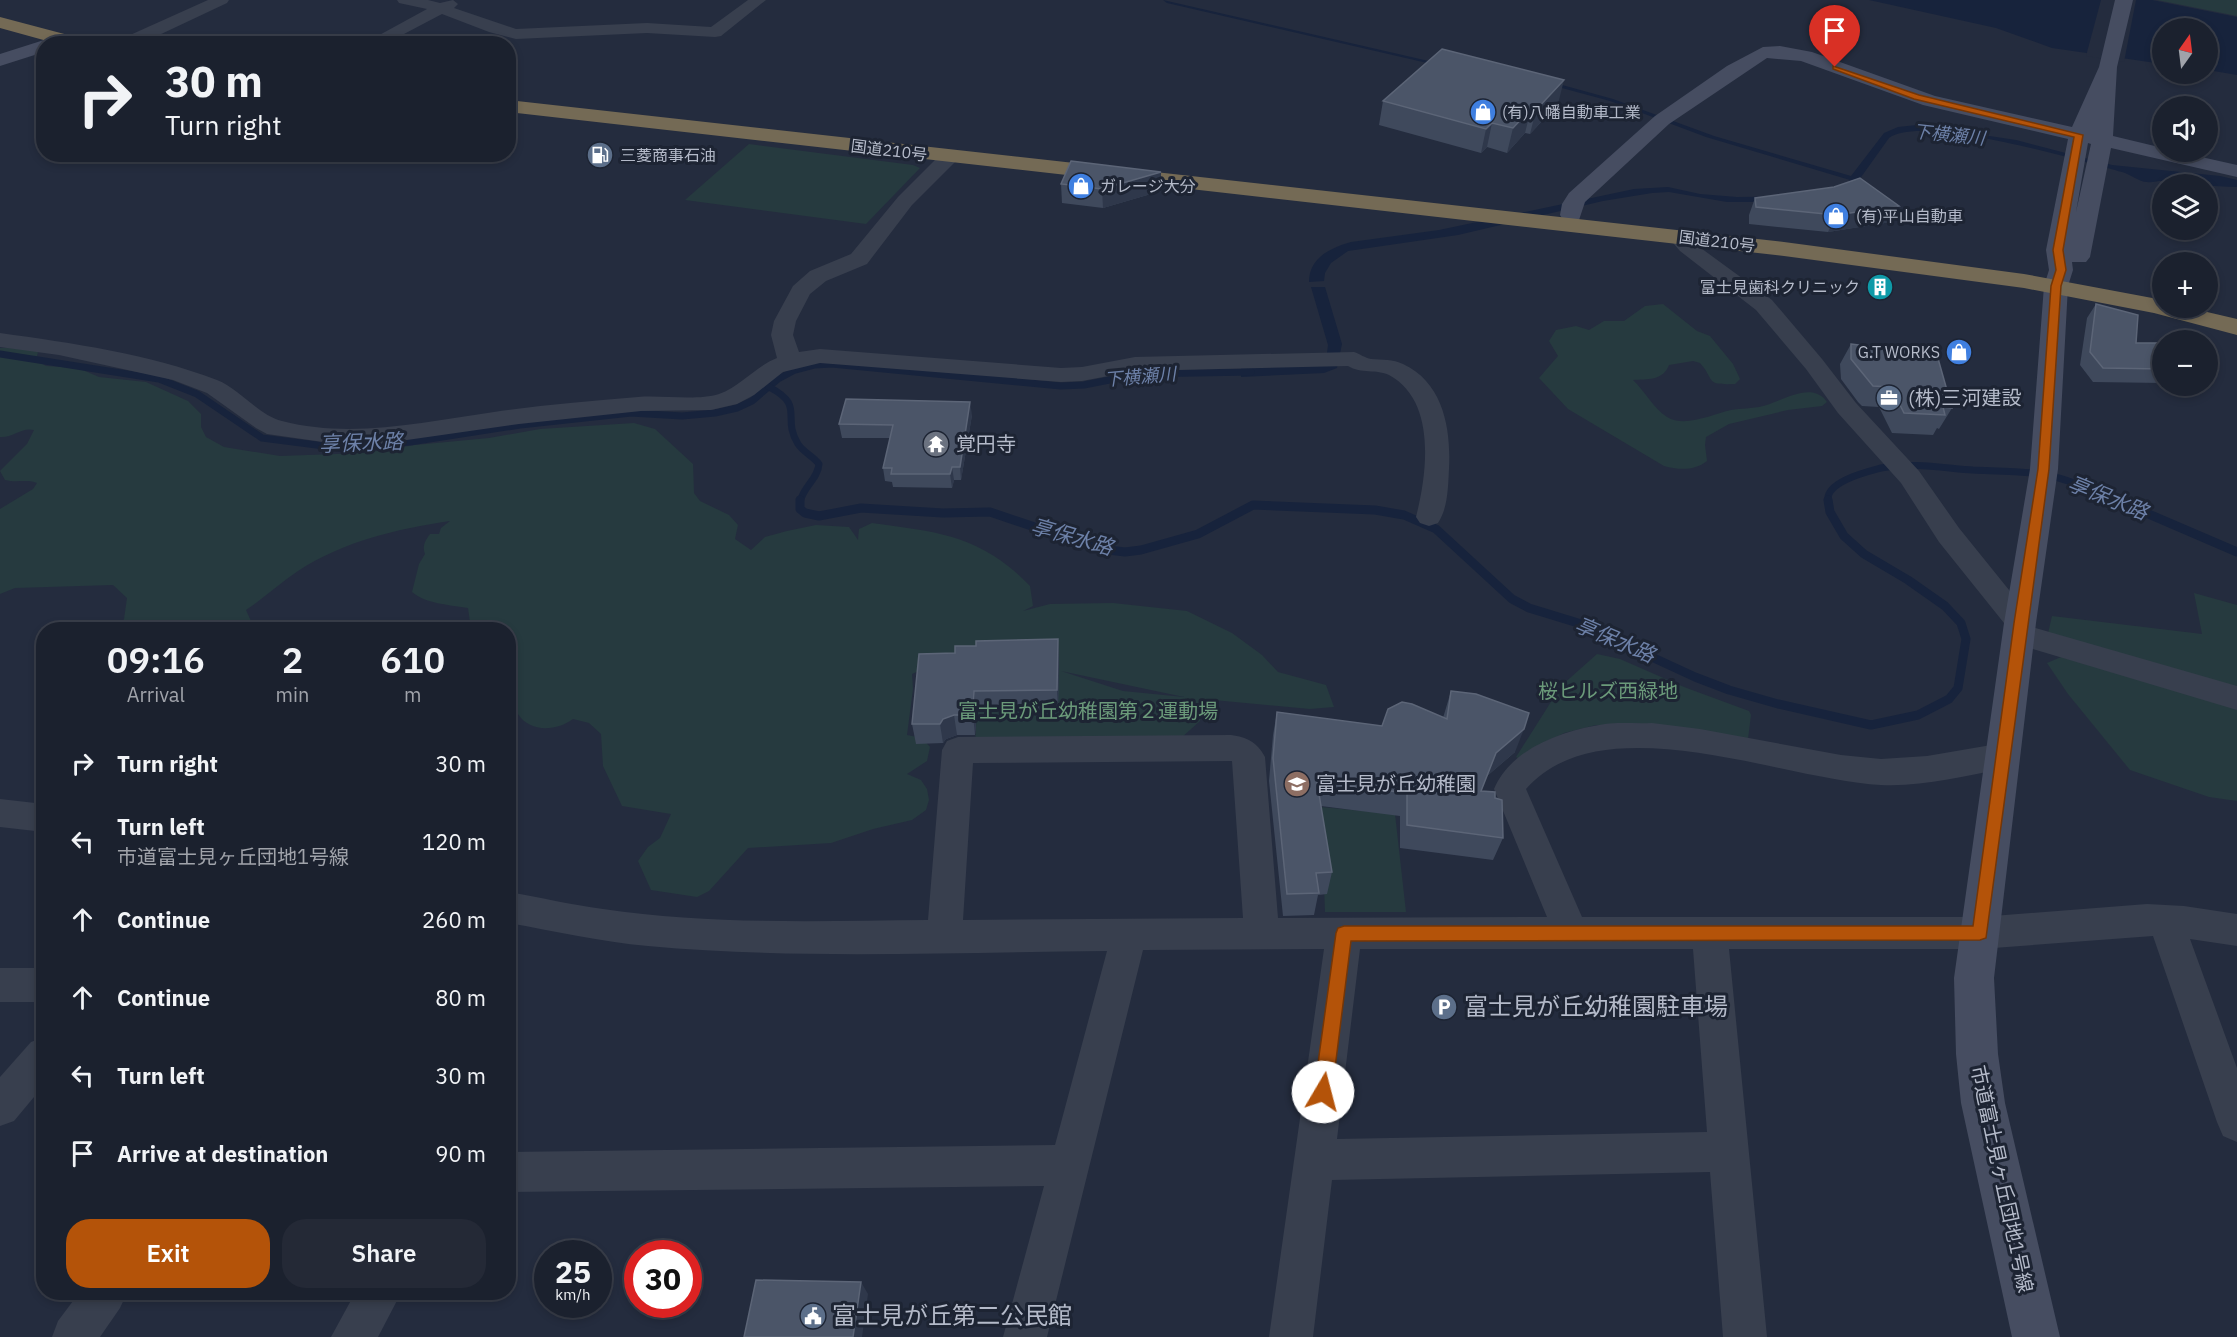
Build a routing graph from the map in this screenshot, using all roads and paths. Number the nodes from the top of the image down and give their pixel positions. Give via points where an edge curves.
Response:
1 (221, 0) edge
2 (405, 0) edge
3 (458, 0) edge
4 (758, 0) edge
5 (2124, 0) edge
6 (440, 9) junction
7 (0, 22) edge
8 (46, 36) edge
9 (142, 36) edge
10 (387, 36) edge
11 (36, 49) edge
12 (0, 60) edge
13 (2099, 102) junction
14 (516, 107) edge
15 (2075, 151) junction
16 (949, 157) junction
17 (2099, 157) junction
18 (2237, 171) edge
19 (1269, 193) junction
20 (1571, 215) junction
21 (1678, 237) junction
22 (2058, 278) junction
23 (2152, 290) edge
24 (2152, 305) edge
25 (2218, 305) edge
26 (2237, 310) edge
27 (2202, 318) edge
28 (2237, 327) edge
29 (0, 340) edge
30 (790, 362) junction
31 (1428, 517) dead end
32 (2020, 629) junction
33 (2237, 698) edge
34 (2003, 756) junction
35 (0, 813) edge
36 (36, 817) edge
37 (516, 909) edge
38 (2166, 921) junction
39 (2236, 931) edge
40 (1344, 933) junction
41 (1980, 933) junction
42 (1572, 934) junction
43 (1710, 934) junction
44 (1262, 935) junction
45 (1129, 936) junction
46 (944, 937) junction
47 (0, 985) edge
48 (36, 985) edge
49 (36, 1064) edge
50 (0, 1107) edge
51 (2237, 1122) edge
52 (1729, 1152) junction
53 (1314, 1160) junction
54 (1070, 1166) junction
55 (516, 1172) edge
56 (100, 1300) edge
57 (375, 1300) edge
58 (74, 1337) edge
59 (353, 1337) edge
60 (1025, 1337) edge
61 (1291, 1337) edge
62 (1745, 1337) edge
63 (2036, 1337) edge

1 - 9 street
2 - 6 street
3 - 6 street
4 - 6 street via 712,33 646,28 516,34
5 - 13 street
6 - 10 street
7 - 8 highway
11 - 12 street
13 - 15 street, 市道富士見ヶ丘団地1号線
13 - 17 street
14 - 16 highway, 国道210号
15 - 17 street
15 - 20 street via 1805,57 1767,52 1662,120 1577,198
15 - 22 street, 市道富士見ヶ丘団地1号線 via 2058,250
16 - 19 highway, 国道210号
16 - 30 street via 905,201 859,259 818,276 801,291 782,335
17 - 18 street via 2212,165
17 - 22 street via 2080,255
19 - 20 highway, 国道210号
19 - 21 highway, 国道210号
20 - 22 highway, 国道210号 via 1751,232
21 - 22 highway, 国道210号
21 - 32 street via 1686,248 1764,305 1922,494
22 - 23 highway, 国道210号
22 - 24 highway, 国道210号
22 - 32 street, 市道富士見ヶ丘団地1号線 via 2044,469
25 - 26 highway
27 - 28 highway, 国道210号
29 - 30 street via 59,348 180,374 216,388 276,428 344,437 641,404 711,404 745,390 768,371
30 - 31 street via 837,356 1072,375 1135,364 1331,358 1386,366 1398,370 1428,402 1434,422 1435,489
32 - 33 street
32 - 34 street, 市道富士見ヶ丘団地1号線
34 - 41 street, 市道富士見ヶ丘団地1号線
34 - 42 street via 1882,772 1842,769 1664,737 1598,737 1568,744 1535,762 1516,778 1510,789
35 - 36 street
37 - 46 street via 603,925 713,935
38 - 39 street
38 - 41 street
38 - 51 street
40 - 42 street
40 - 44 street
40 - 53 street
41 - 43 street
41 - 63 street, 市道富士見ヶ丘団地1号線 via 1974,978 1979,1078
42 - 43 street
43 - 52 street
44 - 45 street
44 - 46 street via 1249,757 1232,748 958,750
45 - 46 street
45 - 54 street
47 - 48 street
49 - 50 street
52 - 53 street
52 - 62 street
53 - 61 street
54 - 55 street
54 - 60 street
56 - 58 street
57 - 59 street

